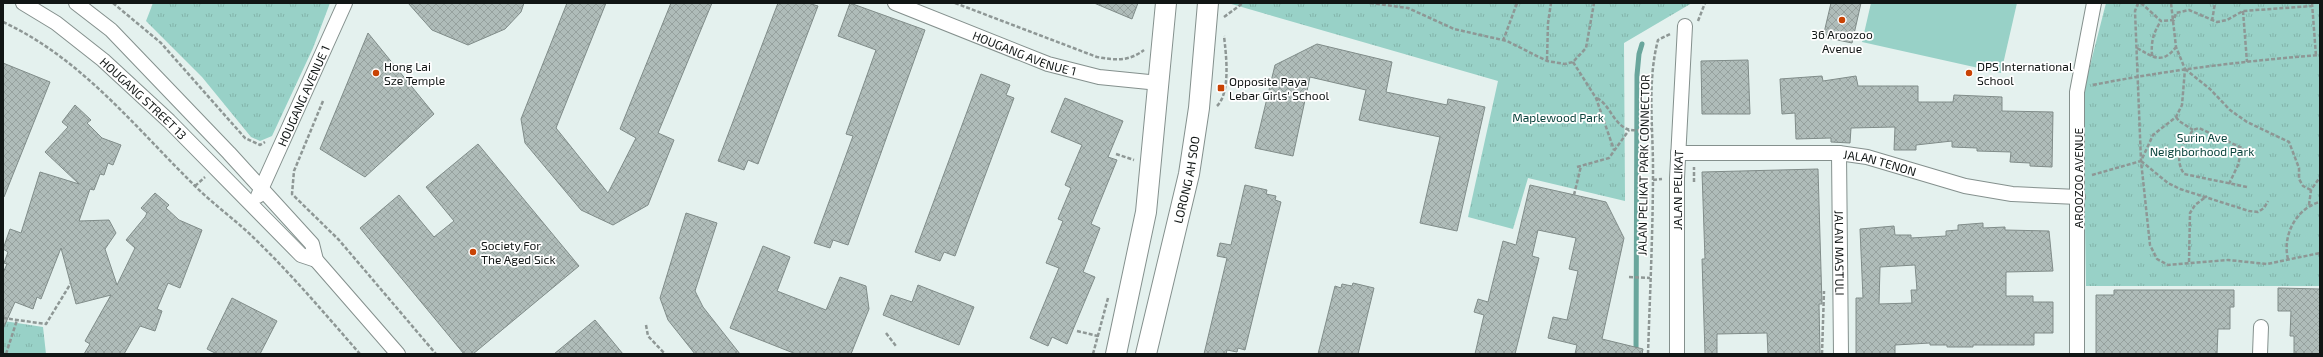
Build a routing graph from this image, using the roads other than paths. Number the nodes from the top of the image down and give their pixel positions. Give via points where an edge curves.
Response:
1 (23, 3) edge
2 (76, 3) edge
3 (346, 3) edge
4 (896, 3) edge
5 (1166, 3) edge
6 (2094, 3) edge
7 (1216, 7) edge
8 (1685, 26) road end
9 (1159, 83) junction
10 (184, 105) junction
11 (169, 121) junction
12 (1678, 153) junction
13 (1839, 153) junction
14 (261, 189) junction
15 (2078, 197) junction
16 (252, 207) junction
17 (316, 260) junction
18 (1136, 263) junction
19 (1168, 267) junction
20 (2260, 328) dead end
21 (398, 354) edge
22 (1116, 354) edge
23 (1146, 354) edge
24 (1677, 354) edge
25 (1840, 354) edge
26 (2077, 354) edge
27 (2260, 354) edge

1 - 11 street, HOUGANG STREET 13 via 94,51
2 - 10 street, HOUGANG STREET 13 via 111,30
3 - 14 street, HOUGANG AVENUE 1
4 - 9 street, HOUGANG AVENUE 1 via 1048,64 1099,77
5 - 9 main road
6 - 15 street, AROOZOO AVENUE via 2077,92
7 - 19 main road, LORONG AH SOO via 1193,150
8 - 12 street, JALAN PELIKAT
9 - 18 main road via 1146,212
10 - 11 street
10 - 14 street, HOUGANG STREET 13
11 - 16 street, HOUGANG STREET 13
12 - 13 street, JALAN TENON
12 - 24 street, JALAN PELIKAT
13 - 15 street, JALAN TENON via 1867,157 1965,186 2012,194
13 - 25 street, JALAN MASTULI
14 - 16 street, HOUGANG AVENUE 1
14 - 17 street via 312,244
15 - 26 street, AROOZOO AVENUE
16 - 17 street via 300,255
17 - 21 street
18 - 19 main road via 1140,280 1150,287 1158,283
18 - 22 main road
19 - 23 main road, LORONG AH SOO
20 - 27 street

